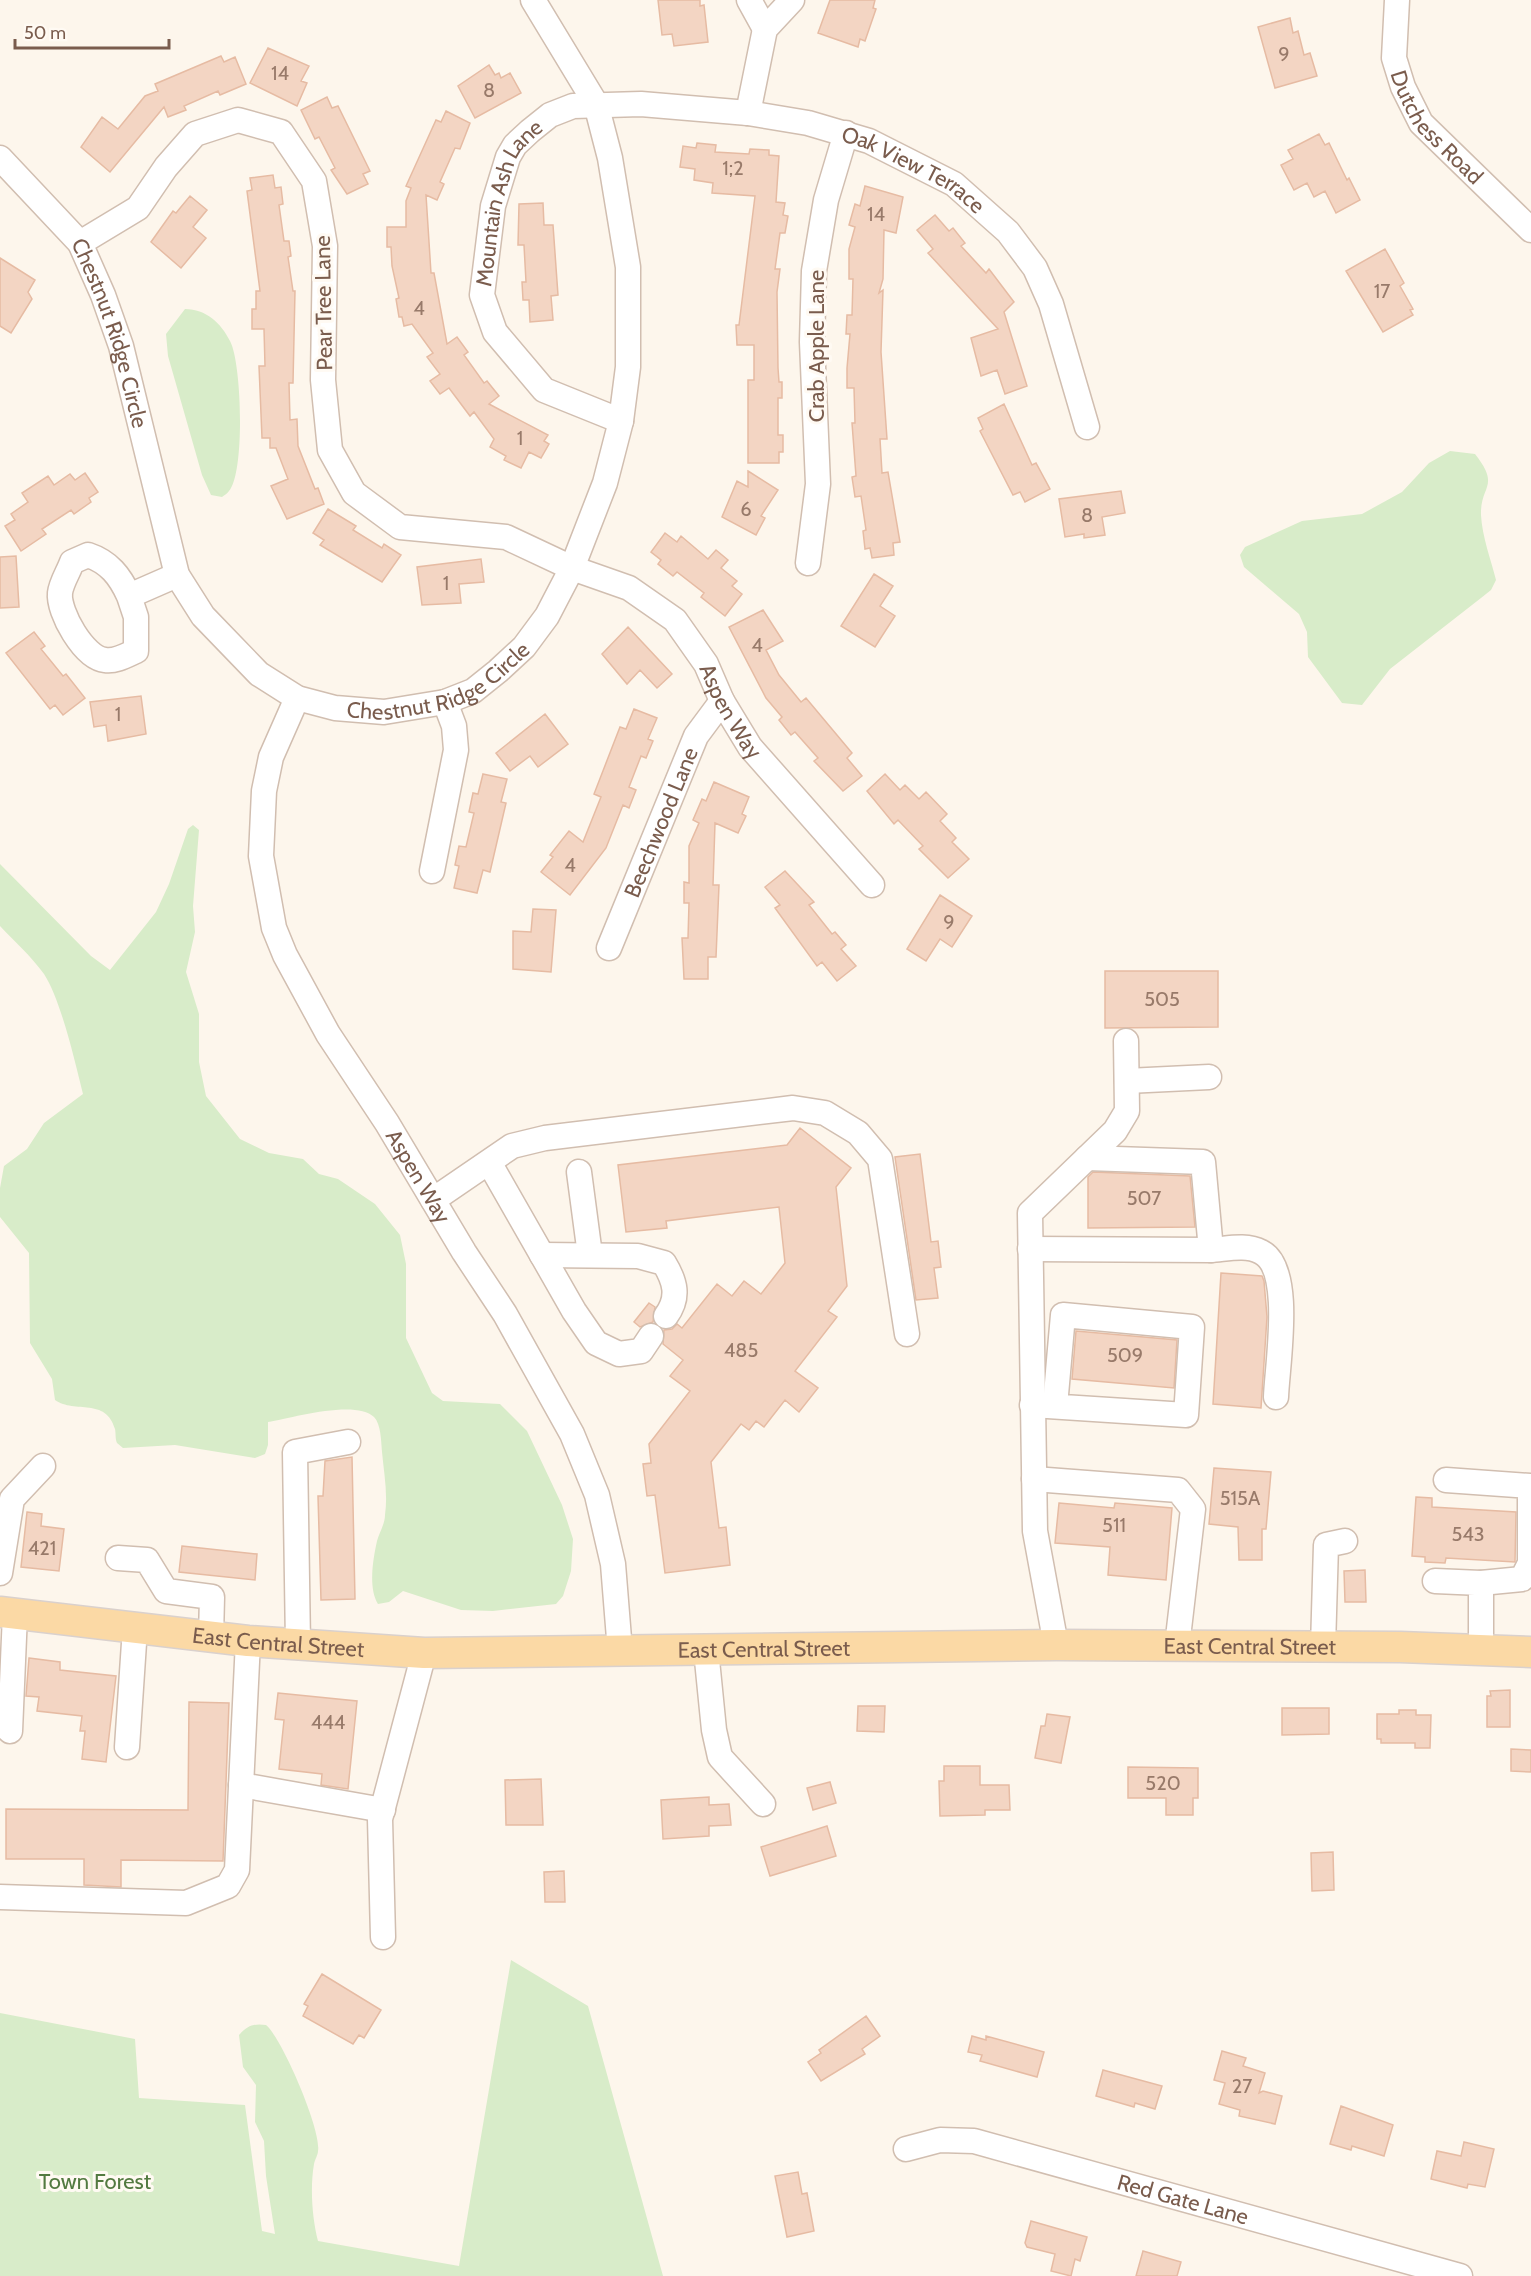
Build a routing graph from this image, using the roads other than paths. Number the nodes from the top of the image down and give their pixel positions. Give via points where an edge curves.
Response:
1 (533, 0) edge
2 (749, 0) edge
3 (792, 0) edge
4 (1397, 0) edge
5 (765, 29) junction
6 (596, 104) junction
7 (748, 113) junction
8 (846, 133) junction
9 (0, 158) edge
10 (1531, 230) edge
11 (80, 243) junction
12 (621, 421) junction
13 (1087, 428) dead end
14 (808, 562) dead end
15 (572, 568) junction
16 (177, 575) junction
17 (129, 596) dead end
18 (297, 698) junction
19 (722, 701) junction
20 (445, 702) junction
21 (432, 871) dead end
22 (872, 885) dead end
23 (609, 948) dead end
24 (1126, 1041) dead end
25 (1209, 1077) dead end
26 (1127, 1082) junction
27 (1087, 1158) junction
28 (490, 1164) junction
29 (579, 1172) dead end
30 (433, 1200) junction
31 (1030, 1249) junction
32 (1211, 1250) junction
33 (542, 1255) junction
34 (590, 1255) junction
35 (666, 1316) dead end
36 (907, 1334) dead end
37 (651, 1336) dead end
38 (1276, 1397) dead end
39 (1044, 1406) junction
40 (348, 1442) dead end
41 (43, 1466) dead end
42 (1034, 1479) junction
43 (1446, 1480) dead end
44 (1345, 1541) dead end
45 (118, 1558) dead end
46 (0, 1573) edge
47 (1435, 1581) dead end
48 (1481, 1583) junction
49 (7, 1613) edge
50 (135, 1628) junction
51 (211, 1637) junction
52 (248, 1641) junction
53 (298, 1644) junction
54 (1056, 1646) junction
55 (1177, 1646) junction
56 (1323, 1647) junction
57 (1481, 1649) junction
58 (706, 1650) junction
59 (620, 1651) junction
60 (1531, 1652) edge
61 (424, 1653) junction
62 (10, 1731) dead end
63 (127, 1747) dead end
64 (241, 1785) junction
65 (763, 1804) dead end
66 (383, 1810) junction
67 (0, 1898) edge
68 (383, 1937) dead end
69 (906, 2149) dead end
70 (1392, 2267) edge
71 (1460, 2276) edge

1 - 6 street, Chestnut Ridge Circle
2 - 5 street
3 - 5 street
4 - 10 street, Dutchess Road via 1394,58 1421,123
5 - 7 street
6 - 7 street, Oak View Terrace
6 - 12 street, Chestnut Ridge Circle via 610,158 628,267 628,367
6 - 12 street, Mountain Ash Lane via 573,106 550,116 515,145 493,206 482,295 495,332 544,390
7 - 8 street, Oak View Terrace
8 - 13 street, Oak View Terrace via 907,158 954,184 990,213 1024,251 1051,304
8 - 14 street, Crab Apple Lane via 826,200 814,271 812,342 818,484
9 - 11 street, Chestnut Ridge Circle
11 - 15 street, Pear Tree Lane via 138,208 195,134 238,120 281,132 314,182 325,246 323,380 330,450 354,493 400,527 506,537
11 - 16 street, Chestnut Ridge Circle via 121,346
12 - 15 street, Chestnut Ridge Circle via 605,483
15 - 19 street, Aspen Way via 629,588 675,620 706,664
15 - 20 street, Chestnut Ridge Circle via 547,616 524,647 473,692
16 - 17 street
16 - 18 street, Chestnut Ridge Circle via 203,616 251,666
18 - 20 street, Chestnut Ridge Circle via 335,708 384,712
18 - 30 street, Aspen Way via 271,757 264,791 261,856 274,928 328,1034
19 - 22 street, Aspen Way via 750,747
19 - 23 street, Beechwood Lane via 696,736
20 - 21 street via 454,726 456,750
24 - 26 street
25 - 26 street
26 - 27 street via 1127,1111 1115,1131
27 - 31 street via 1030,1213
27 - 32 street via 1203,1162
28 - 30 street
28 - 33 street
28 - 36 street via 512,1146 545,1138 793,1108 825,1113 858,1133 880,1159
29 - 34 street
30 - 59 street, Aspen Way via 505,1314 572,1434 593,1485 613,1564
31 - 32 street
31 - 39 street
32 - 38 street via 1243,1247 1262,1252 1275,1264 1281,1309
33 - 34 street
33 - 37 street via 596,1343 619,1354 641,1351
34 - 35 street via 638,1256 664,1263 676,1282 672,1308
39 - 39 street via 1186,1415 1192,1327 1063,1315
39 - 42 street
40 - 53 street via 295,1452
41 - 46 street via 12,1499
42 - 54 street via 1035,1531
42 - 55 street via 1178,1490 1193,1509
43 - 48 street via 1530,1486 1530,1563 1522,1580
44 - 56 street via 1326,1545
45 - 51 street via 147,1560 166,1591 212,1597
47 - 48 street
48 - 57 street
49 - 50 main road, East Central Street
49 - 62 street
50 - 51 main road, East Central Street
50 - 63 street
51 - 52 main road, East Central Street
52 - 53 main road, East Central Street
52 - 64 street
53 - 61 main road, East Central Street
54 - 55 main road, East Central Street
54 - 58 main road, East Central Street
55 - 56 main road, East Central Street
56 - 57 main road, East Central Street
57 - 60 main road, East Central Street
58 - 59 main road, East Central Street
58 - 65 street via 720,1757
59 - 61 main road, East Central Street
61 - 66 street
64 - 66 street
64 - 67 street via 237,1870 228,1886 186,1903
66 - 68 street
69 - 70 street, Red Gate Lane via 940,2140 974,2141
70 - 71 street, Red Gate Lane

